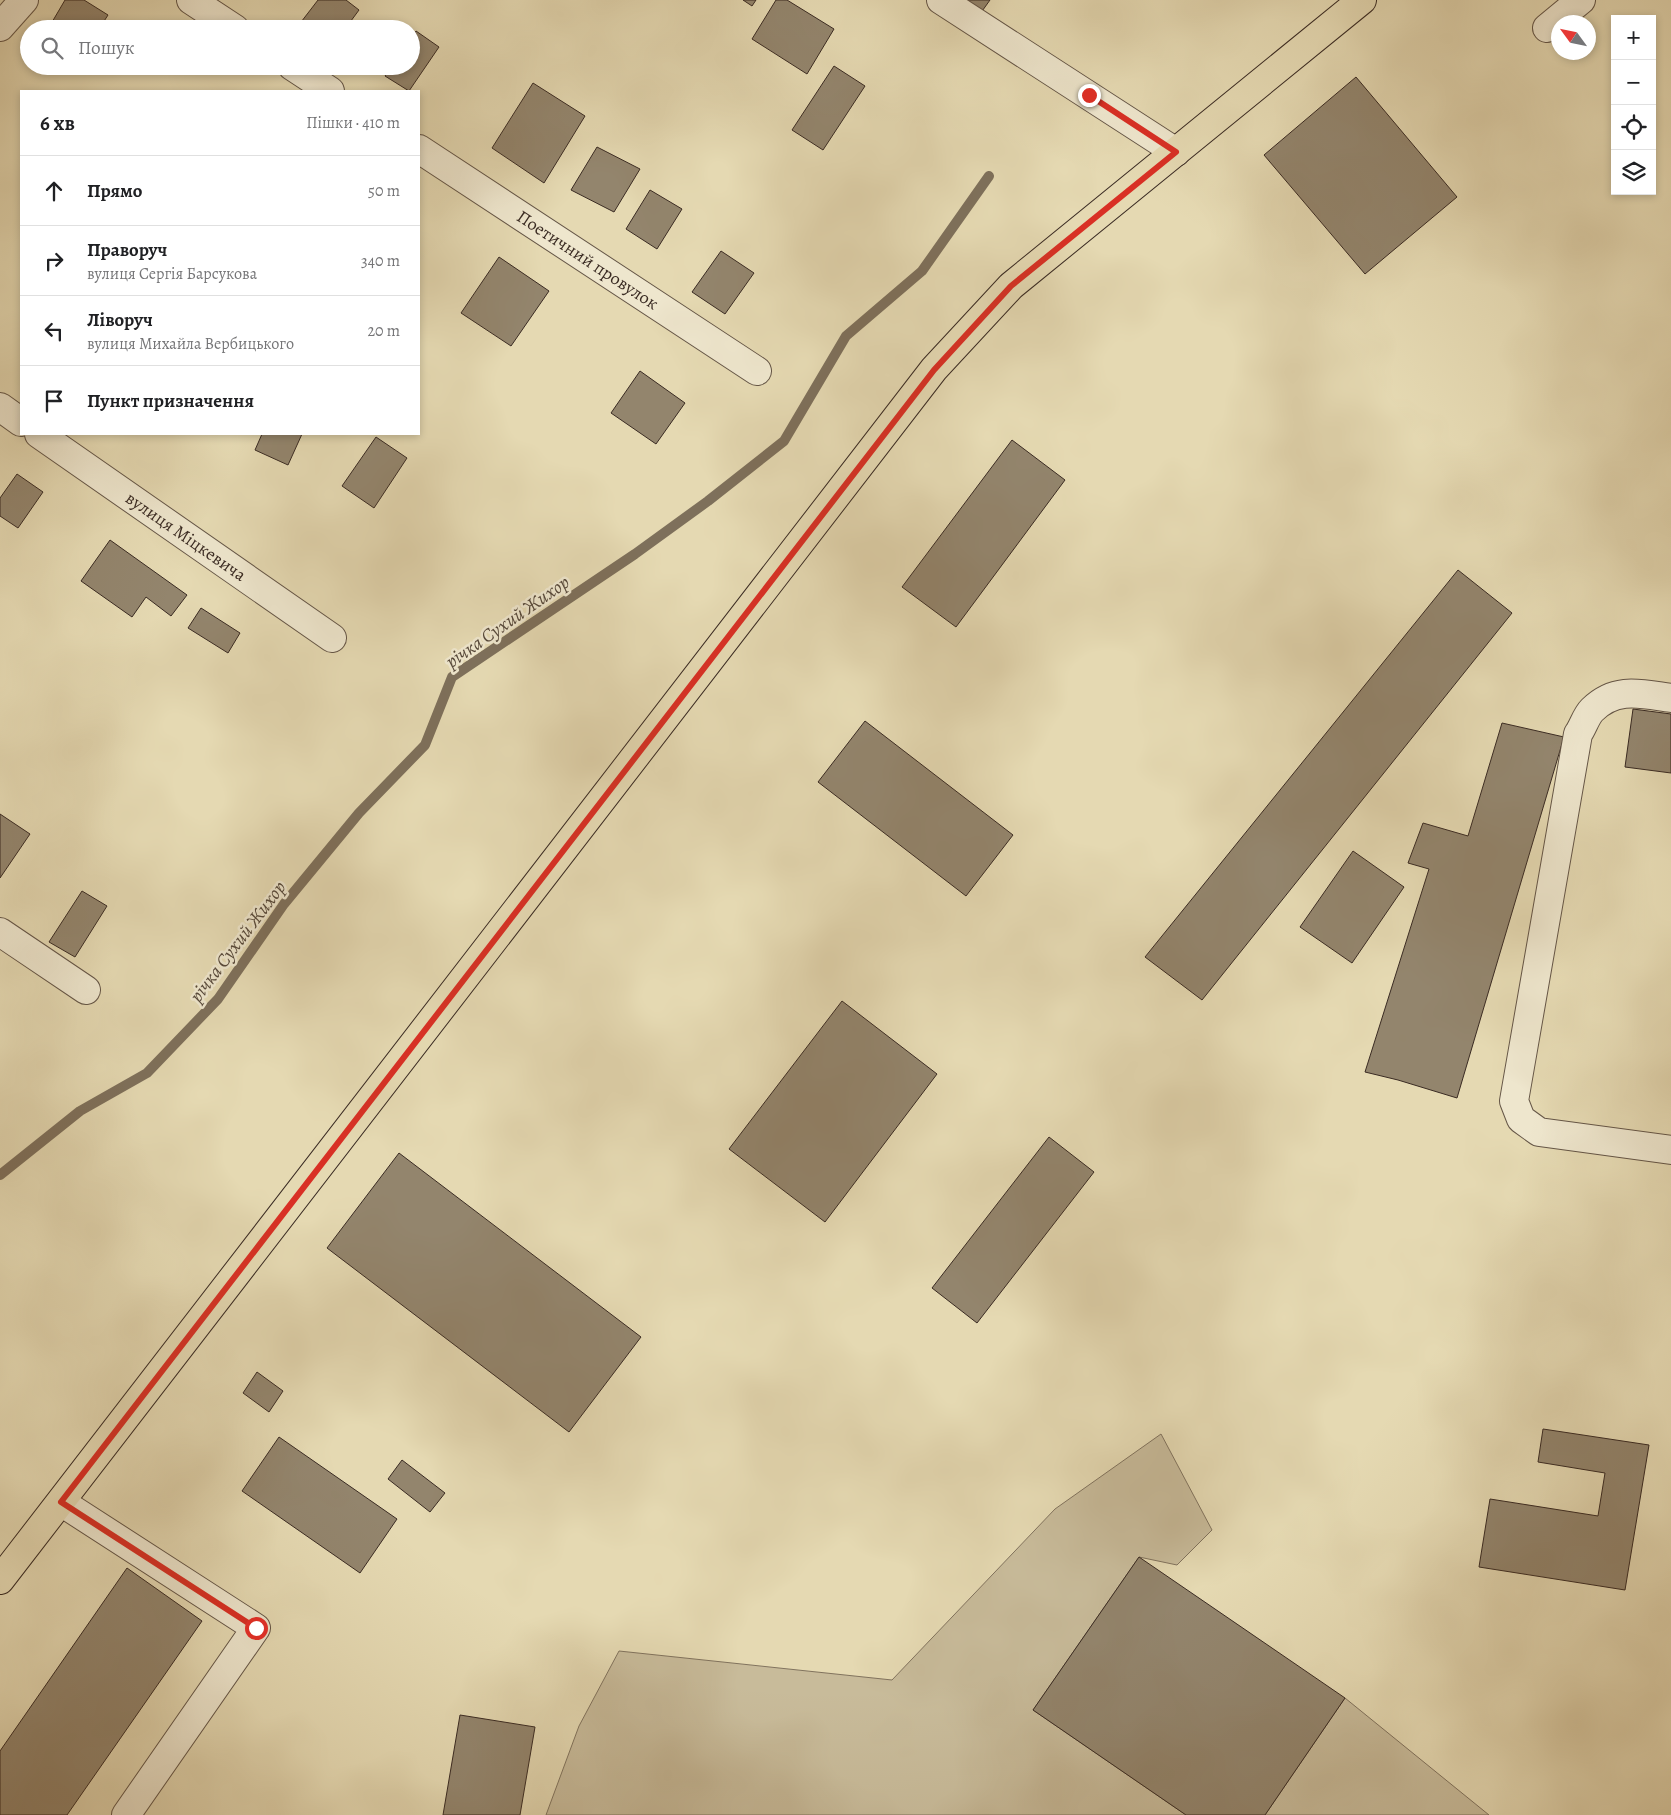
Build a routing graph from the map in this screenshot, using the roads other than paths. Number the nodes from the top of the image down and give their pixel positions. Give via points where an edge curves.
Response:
1 (24, 0) edge
2 (191, 0) edge
3 (941, 0) edge
4 (1362, 0) edge
5 (1582, 0) edge
6 (221, 20) edge
7 (0, 27) edge
8 (1547, 28) dead end
9 (306, 75) edge
10 (328, 90) edge
11 (420, 150) edge
12 (1176, 152) junction
13 (757, 371) dead end
14 (0, 407) edge
15 (20, 421) edge
16 (40, 435) edge
17 (332, 638) dead end
18 (1671, 698) edge
19 (0, 932) edge
20 (86, 990) dead end
21 (1671, 1150) edge
22 (61, 1502) junction
23 (0, 1580) edge
24 (126, 1815) edge

1 - 7 street
2 - 6 street
3 - 12 street
4 - 12 main road
5 - 8 street
9 - 10 street
11 - 13 street, Поетичний провулок
12 - 22 main road via 1011,286 934,370
14 - 15 street
16 - 17 street, вулиця Міцкевича
18 - 21 street via 1626,692 1608,699 1592,711 1578,734 1514,1101 1521,1119 1539,1132
19 - 20 street
22 - 23 main road
22 - 24 street via 256,1628

